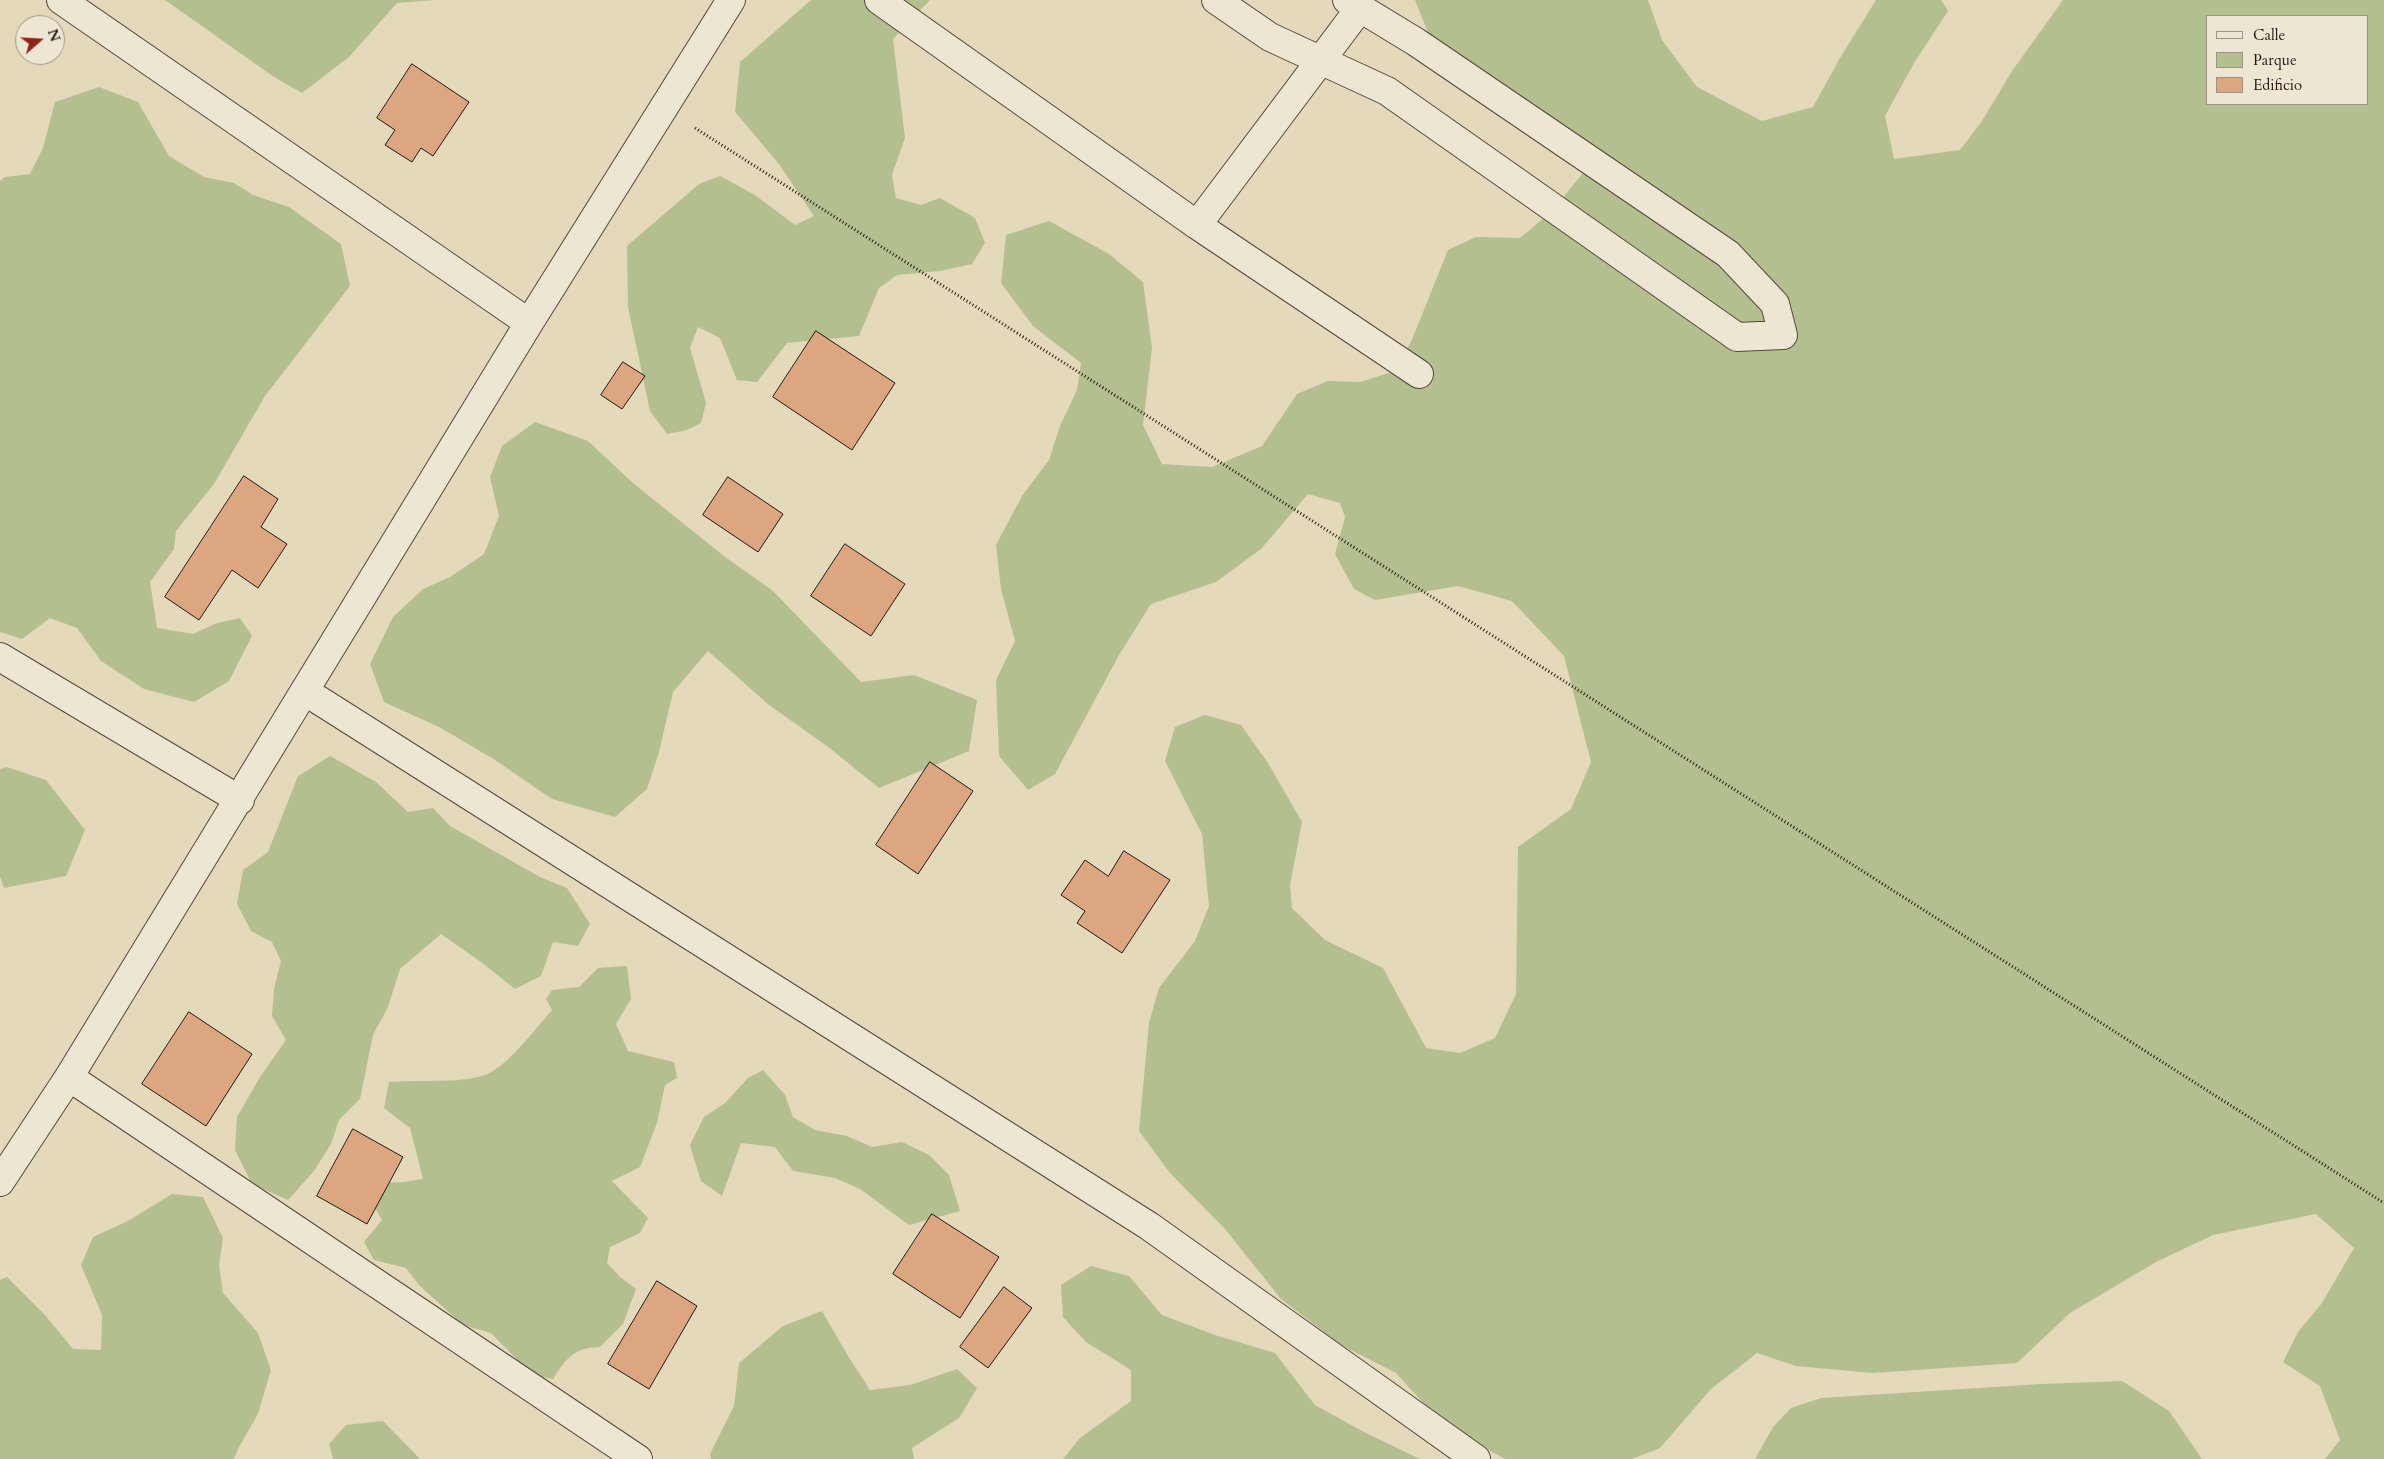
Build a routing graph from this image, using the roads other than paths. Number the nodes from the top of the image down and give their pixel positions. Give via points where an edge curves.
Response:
1 (61, 0) edge
2 (731, 0) edge
3 (878, 0) edge
4 (1216, 0) edge
5 (1353, 4) edge
6 (1320, 61) junction
7 (1197, 225) junction
8 (529, 323) junction
9 (1419, 374) dead end
10 (0, 657) edge
11 (306, 692) junction
12 (240, 800) junction
13 (70, 1077) junction
14 (0, 1182) edge
15 (638, 1459) edge
16 (1476, 1459) edge

1 - 8 street
2 - 8 street
3 - 7 street
4 - 6 street via 1270,37
5 - 6 street
5 - 6 street via 1416,42 1728,254 1775,304 1783,335 1737,336 1387,91
6 - 7 street
7 - 9 street
8 - 11 street
10 - 12 street
11 - 12 street
11 - 16 street via 1149,1226
12 - 13 street
13 - 14 street
13 - 15 street

